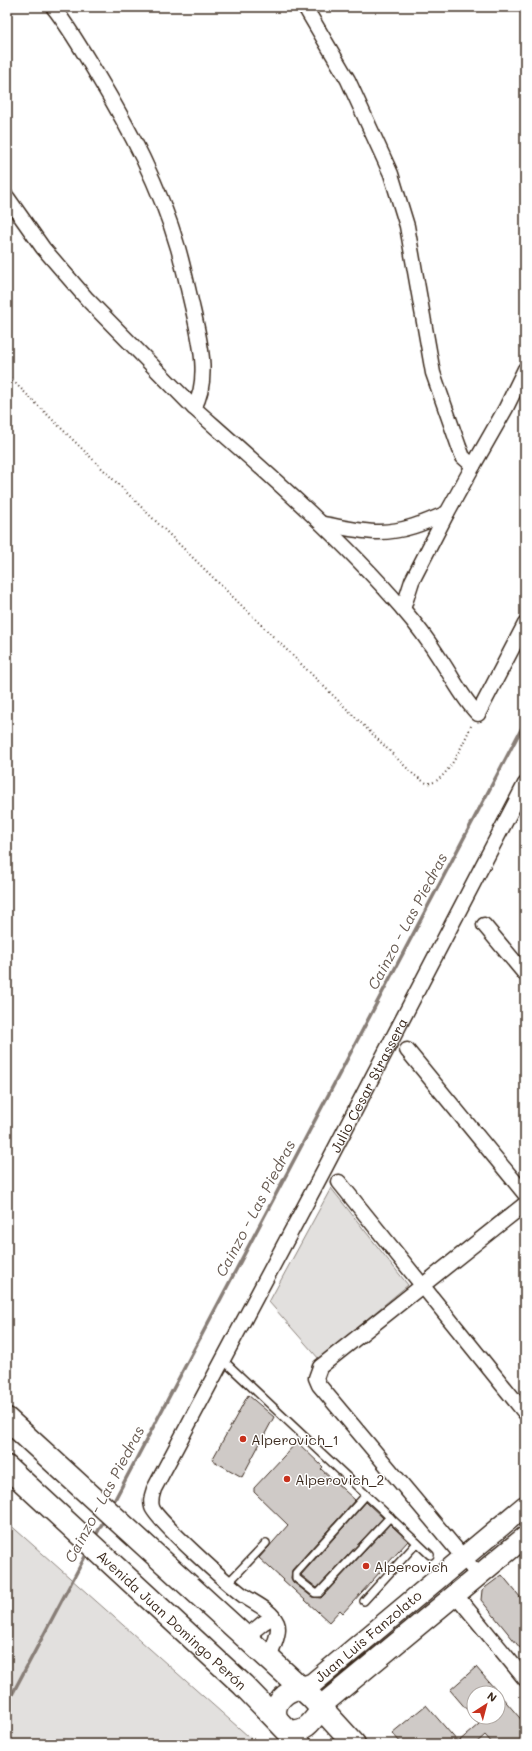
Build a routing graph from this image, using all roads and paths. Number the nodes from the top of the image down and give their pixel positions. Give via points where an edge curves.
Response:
1 (53, 7) edge
2 (60, 7) edge
3 (305, 7) edge
4 (65, 22) junction
5 (7, 197) edge
6 (525, 369) edge
7 (7, 375) edge
8 (194, 408) junction
9 (473, 466) junction
10 (447, 513) junction
11 (323, 524) junction
12 (403, 608) junction
13 (525, 624) edge
14 (478, 714) junction
15 (525, 784) edge
16 (484, 925) dead end
17 (525, 974) edge
18 (406, 1050) dead end
19 (339, 1182) dead end
20 (525, 1194) edge
21 (525, 1204) edge
22 (422, 1286) junction
23 (223, 1360) junction
24 (525, 1413) edge
25 (7, 1419) edge
26 (7, 1467) edge
27 (366, 1495) junction
28 (525, 1506) edge
29 (390, 1517) junction
30 (525, 1537) edge
31 (266, 1543) dead end
32 (417, 1543) junction
33 (430, 1555) dead end
34 (463, 1557) junction
35 (478, 1575) junction
36 (229, 1582) junction
37 (455, 1594) junction
38 (364, 1601) dead end
39 (273, 1617) junction
40 (246, 1637) junction
41 (269, 1658) junction
42 (525, 1679) edge
43 (302, 1688) junction
44 (321, 1708) junction
45 (280, 1723) junction
46 (300, 1744) edge
47 (354, 1744) edge

1 - 4 street
2 - 4 street
3 - 9 street via 348,80 391,174 407,226 433,373 463,457
4 - 8 street via 118,110 138,149 155,185 178,248 197,328 201,360 203,384
5 - 8 street via 43,248 87,299
6 - 9 street
7 - 14 path via 414,775 426,783 437,782 447,772
8 - 11 street
9 - 10 street
10 - 11 street via 416,526 392,531 378,532
10 - 12 street via 412,581
11 - 12 street
12 - 14 street via 430,643 466,702
13 - 14 street
15 - 23 street, Julio Cesar Strassera
16 - 17 street
18 - 20 street
19 - 22 street
21 - 22 street
22 - 24 street
22 - 34 street via 320,1367 316,1378 319,1385
23 - 27 lane
23 - 36 street, Julio Cesar Strassera via 154,1489 151,1500 152,1508 159,1517
25 - 40 main road
26 - 45 main road, Avenida Juan Domingo Perón via 243,1685
27 - 29 lane
27 - 29 lane via 296,1573 296,1578 315,1593 319,1593
28 - 34 street, Juan Luis Fanzolato
29 - 32 lane
30 - 35 street, Juan Luis Fanzolato
31 - 36 lane
32 - 33 lane
32 - 38 lane
34 - 35 street
34 - 43 street, Juan Luis Fanzolato via 314,1683
35 - 37 street, Juan Luis Fanzolato
36 - 39 street
37 - 42 street
37 - 44 street, Juan Luis Fanzolato
39 - 40 street
39 - 41 street via 278,1625
40 - 41 main road
41 - 43 main road
43 - 44 main road
43 - 45 street via 287,1693 280,1699 275,1715
44 - 45 street via 312,1721 300,1730 292,1730
44 - 47 main road
45 - 46 main road, Avenida Juan Domingo Perón

